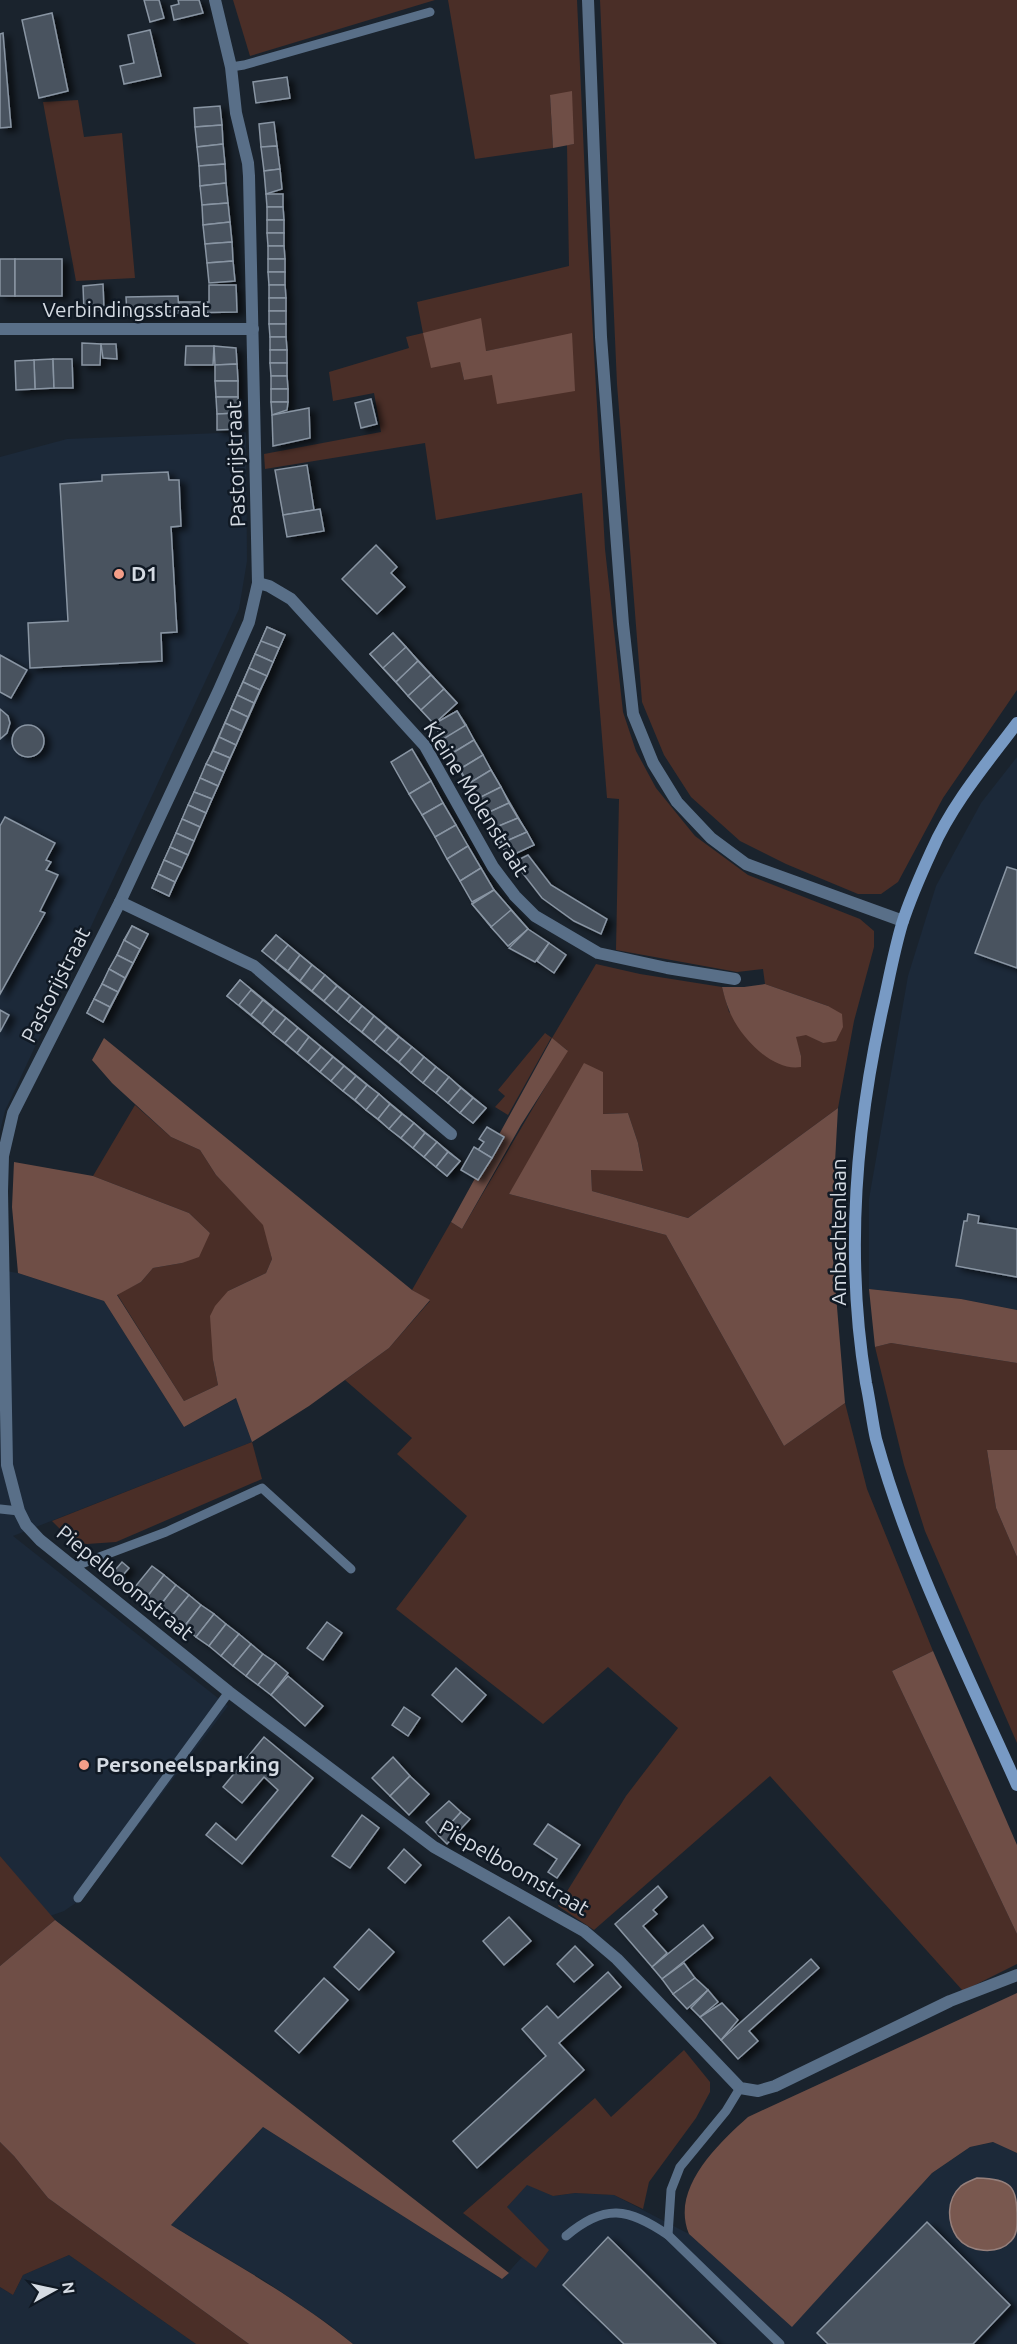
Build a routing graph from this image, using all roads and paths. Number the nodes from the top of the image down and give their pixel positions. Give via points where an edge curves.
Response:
1 (215, 0) edge
2 (588, 0) edge
3 (430, 12) dead end
4 (231, 67) junction
5 (0, 329) edge
6 (253, 329) junction
7 (258, 583) junction
8 (1017, 723) edge
9 (120, 902) junction
10 (903, 921) junction
11 (735, 979) dead end
12 (451, 1134) dead end
13 (0, 1509) edge
14 (19, 1511) junction
15 (73, 1566) junction
16 (351, 1569) dead end
17 (229, 1692) junction
18 (1017, 1785) edge
19 (78, 1898) dead end
20 (1017, 1975) edge
21 (740, 2088) junction
22 (668, 2235) junction
23 (566, 2236) dead end
24 (780, 2344) edge

1 - 4 street, Pastorijstraat
2 - 10 street via 601,337 633,714 653,763 677,802 711,838 746,864
3 - 4 lane
4 - 6 street, Pastorijstraat via 236,113 248,163
5 - 6 street, Verbindingsstraat
6 - 7 street, Pastorijstraat
7 - 9 street, Pastorijstraat via 249,622
7 - 11 street, Kleine Molenstraat via 291,599 425,746 493,867 535,916 598,953
8 - 10 street, Ambachtenlaan via 954,811 933,848
9 - 12 street via 254,966
9 - 14 street, Pastorijstraat via 13,1113 3,1156 7,1465
10 - 18 street, Ambachtenlaan via 862,1117 854,1274 862,1358 876,1436 895,1501
13 - 14 lane
14 - 15 street, Piepelboomstraat via 40,1540
15 - 16 lane via 166,1532 262,1488
15 - 17 street, Piepelboomstraat
17 - 19 lane
17 - 21 street, Piepelboomstraat via 434,1847 584,1931 617,1959
20 - 21 street via 950,2001 775,2086 758,2091
21 - 22 lane via 680,2166 671,2190
22 - 23 lane via 626,2213 604,2212 582,2222
22 - 24 lane

